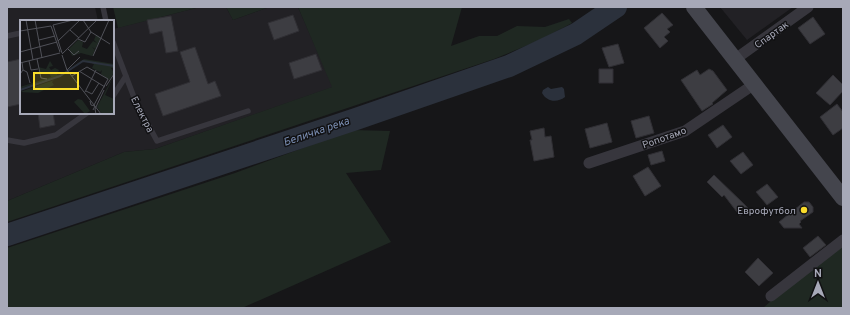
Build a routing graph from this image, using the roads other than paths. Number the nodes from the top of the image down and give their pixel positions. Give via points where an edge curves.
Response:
1 (103, 7) edge
2 (694, 7) edge
3 (808, 7) edge
4 (106, 20) edge
5 (20, 33) edge
6 (7, 36) edge
7 (114, 45) edge
8 (734, 60) junction
9 (126, 76) junction
10 (754, 85) junction
11 (114, 94) edge
12 (248, 111) dead end
13 (86, 114) edge
14 (7, 140) edge
15 (588, 163) dead end
16 (843, 198) edge
17 (843, 240) edge
18 (771, 296) dead end

1 - 4 lane
2 - 8 main road
3 - 8 street, Спартак
5 - 6 lane
7 - 9 lane, Електра
8 - 10 main road
9 - 11 lane
9 - 12 lane, Електра via 135,100 157,141
10 - 15 street, Ропотамо via 685,132
10 - 16 main road
13 - 14 lane via 56,135 24,143
17 - 18 street

